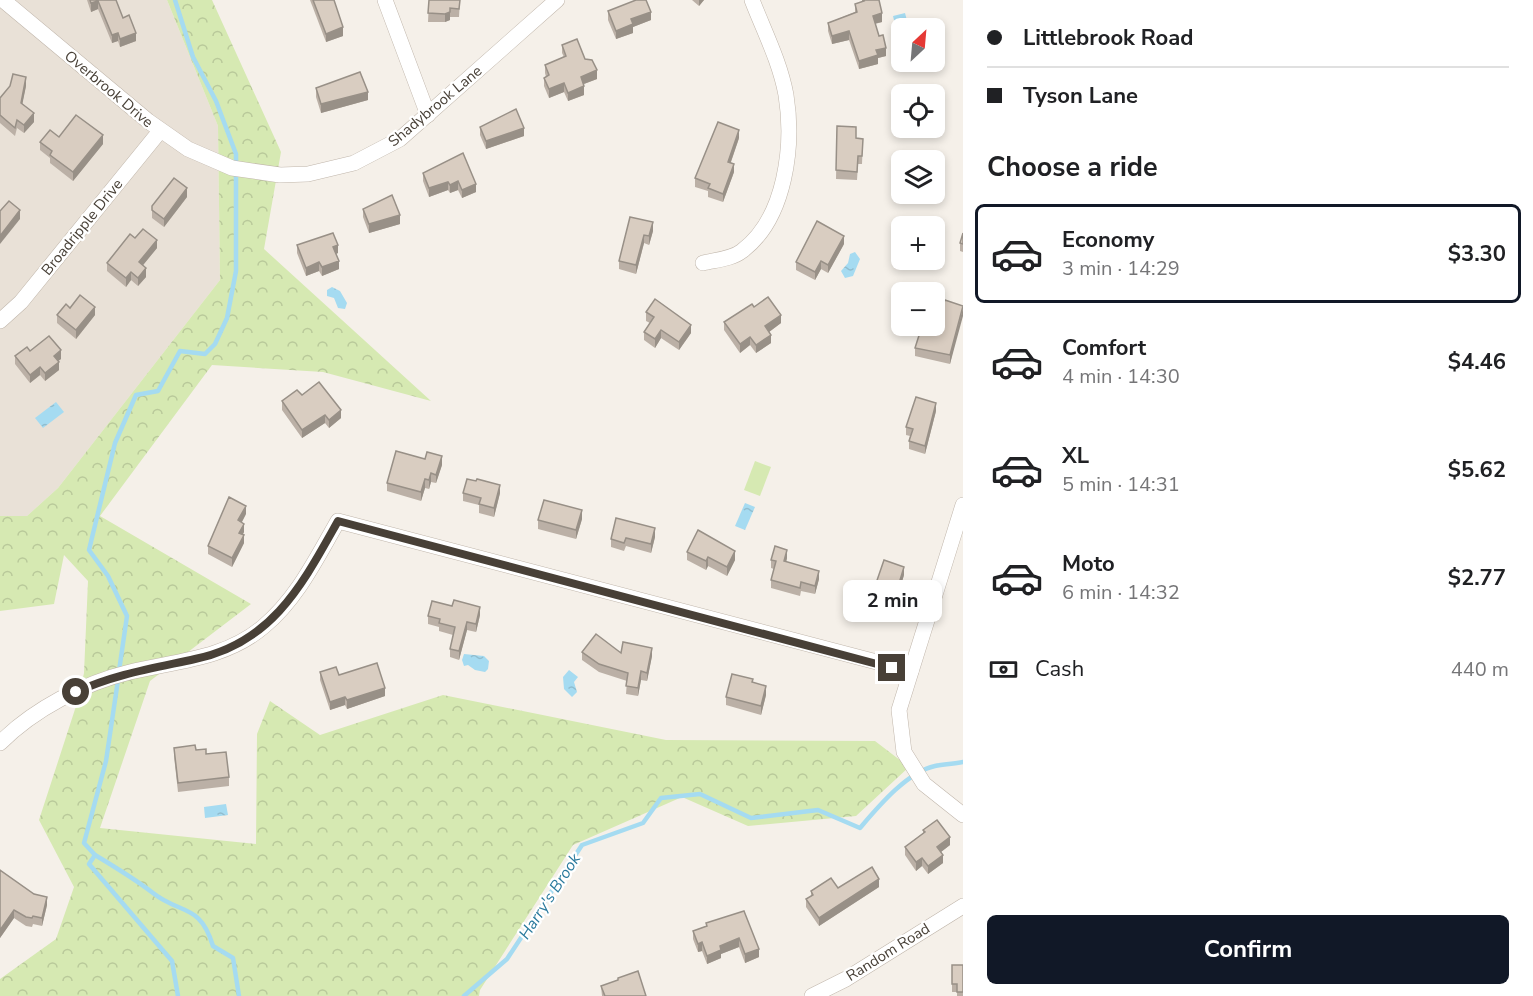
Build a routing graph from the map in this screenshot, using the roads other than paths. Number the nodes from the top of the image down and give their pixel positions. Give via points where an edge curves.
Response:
1 (3, 0) edge
2 (385, 0) edge
3 (557, 0) edge
4 (752, 0) edge
5 (428, 115) junction
6 (160, 131) junction
7 (224, 165) joint
8 (703, 263) dead end
9 (0, 321) edge
10 (963, 505) edge
11 (911, 671) junction
12 (0, 743) edge
13 (963, 815) edge
14 (963, 906) edge
15 (812, 996) edge

1 - 6 street, Overbrook Drive
2 - 5 street
3 - 5 street, Shadybrook Lane
4 - 8 street via 786,93 789,145 784,173 777,200 756,237 741,252
5 - 7 street, Shadybrook Lane via 380,152 331,170 267,174
6 - 7 street, Overbrook Drive
6 - 9 street, Broadripple Drive via 21,302
10 - 11 street
11 - 12 street via 338,521 293,598 261,629 220,652 127,673 59,700
11 - 13 street via 899,710 904,752 924,784
14 - 15 street, Random Road

